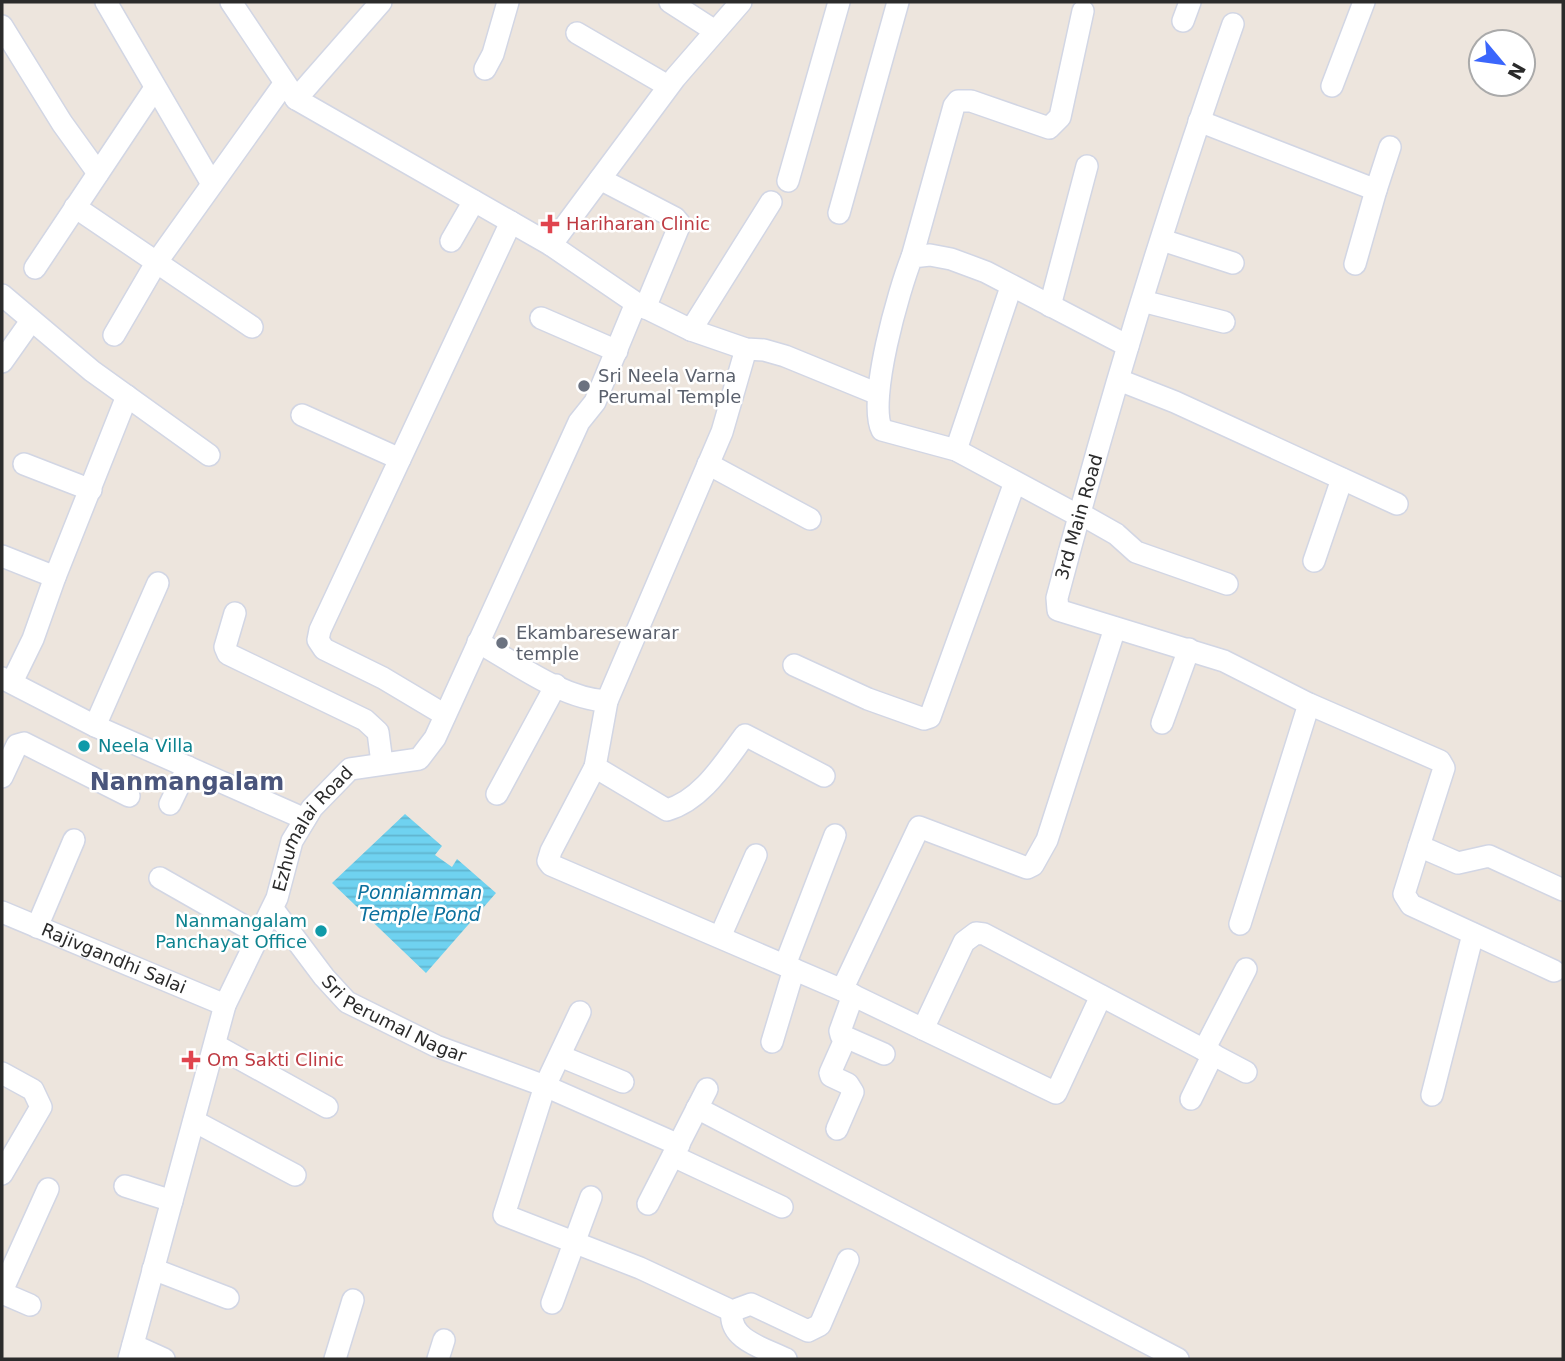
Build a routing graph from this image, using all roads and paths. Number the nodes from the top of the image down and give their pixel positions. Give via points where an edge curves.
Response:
1 (106, 2) edge
2 (380, 2) edge
3 (508, 2) edge
4 (670, 2) edge
5 (741, 2) edge
6 (839, 2) edge
7 (898, 2) edge
8 (1364, 2) edge
9 (239, 5) edge
10 (1083, 11) dead end
11 (1233, 24) dead end
12 (715, 31) junction
13 (577, 33) dead end
14 (5, 42) edge
15 (485, 69) dead end
16 (668, 86) junction
17 (1332, 86) dead end
18 (155, 88) junction
19 (290, 92) junction
20 (1199, 121) junction
21 (1390, 147) dead end
22 (1087, 166) dead end
23 (98, 173) junction
24 (600, 178) junction
25 (788, 181) dead end
26 (212, 184) junction
27 (1376, 190) junction
28 (474, 201) junction
29 (771, 202) dead end
30 (75, 207) junction
31 (839, 214) dead end
32 (510, 222) junction
33 (451, 240) dead end
34 (1162, 240) junction
35 (551, 245) junction
36 (912, 257) junction
37 (156, 263) junction
38 (1233, 263) dead end
39 (1355, 264) dead end
40 (35, 268) dead end
41 (1011, 287) junction
42 (2, 295) edge
43 (1143, 301) junction
44 (640, 305) junction
45 (1050, 306) junction
46 (541, 317) dead end
47 (31, 321) junction
48 (1224, 322) dead end
49 (252, 327) dead end
50 (691, 330) junction
51 (114, 335) dead end
52 (1128, 346) junction
53 (746, 349) junction
54 (617, 351) junction
55 (2, 362) edge
56 (1119, 380) junction
57 (878, 394) junction
58 (127, 396) junction
59 (302, 415) dead end
60 (956, 450) junction
61 (208, 455) dead end
62 (400, 459) junction
63 (24, 464) dead end
64 (708, 464) junction
65 (1342, 479) junction
66 (1015, 482) junction
67 (91, 490) junction
68 (1397, 504) dead end
69 (1079, 515) junction
70 (810, 519) dead end
71 (2, 555) edge
72 (1314, 561) dead end
73 (55, 577) junction
74 (158, 583) dead end
75 (1227, 584) dead end
76 (235, 613) dead end
77 (1115, 628) junction
78 (478, 642) junction
79 (1189, 649) junction
80 (794, 665) dead end
81 (7, 680) edge
82 (556, 685) junction
83 (607, 701) junction
84 (1309, 704) junction
85 (445, 715) junction
86 (1162, 723) dead end
87 (95, 726) junction
88 (382, 764) junction
89 (188, 767) junction
90 (595, 767) junction
91 (2, 776) edge
92 (824, 776) dead end
93 (497, 794) dead end
94 (129, 796) dead end
95 (170, 804) dead end
96 (305, 819) junction
97 (835, 835) dead end
98 (74, 840) dead end
99 (1419, 846) junction
100 (756, 855) dead end
101 (160, 878) dead end
102 (1563, 890) edge
103 (272, 909) junction
104 (2, 912) edge
105 (1240, 925) dead end
106 (37, 926) junction
107 (260, 934) junction
108 (1473, 934) junction
109 (720, 937) junction
110 (789, 967) junction
111 (1246, 969) dead end
112 (1554, 971) dead end
113 (848, 993) junction
114 (1101, 996) junction
115 (225, 1005) junction
116 (580, 1012) dead end
117 (923, 1029) junction
118 (846, 1037) junction
119 (772, 1042) dead end
120 (215, 1045) junction
121 (1208, 1052) junction
122 (884, 1054) dead end
123 (560, 1056) junction
124 (1246, 1072) dead end
125 (2, 1073) edge
126 (623, 1082) dead end
127 (545, 1086) junction
128 (707, 1089) dead end
129 (1432, 1095) dead end
130 (1191, 1099) dead end
131 (327, 1107) dead end
132 (697, 1108) junction
133 (194, 1121) junction
134 (837, 1129) dead end
135 (676, 1150) junction
136 (2, 1174) edge
137 (295, 1175) dead end
138 (125, 1186) dead end
139 (48, 1189) dead end
140 (591, 1196) dead end
141 (172, 1201) junction
142 (648, 1204) dead end
143 (782, 1207) dead end
144 (576, 1243) junction
145 (848, 1260) dead end
146 (153, 1269) junction
147 (2, 1292) edge
148 (228, 1298) dead end
149 (353, 1300) dead end
150 (552, 1303) dead end
151 (30, 1305) dead end
152 (732, 1311) junction
153 (131, 1352) edge
154 (164, 1359) edge
155 (335, 1359) edge
156 (786, 1359) edge
157 (1178, 1359) edge

1 - 18 street
2 - 19 street
3 - 15 street
4 - 12 street
5 - 12 street
6 - 25 street
7 - 31 street
8 - 17 street
9 - 19 street
10 - 36 street via 1060,117 1049,128 971,101 958,101 954,106
11 - 20 street, 3rd Main Road
12 - 16 street
13 - 16 street
14 - 23 street
16 - 24 street
18 - 23 street
18 - 26 street
19 - 26 street
19 - 28 street
20 - 27 street
20 - 34 street, 3rd Main Road
21 - 27 street
22 - 45 street
23 - 30 street
24 - 35 street
24 - 44 street, Ezhumalai Road via 680,224
26 - 37 street
27 - 39 street
28 - 32 street
28 - 33 street
29 - 50 street
30 - 37 street
30 - 40 street
32 - 35 street
32 - 62 street
34 - 38 street
34 - 43 street, 3rd Main Road
35 - 44 street
36 - 41 street via 951,259
36 - 57 street via 896,305
37 - 49 street
37 - 51 street
41 - 45 street
41 - 60 street
42 - 47 street
43 - 48 street
43 - 52 street, 3rd Main Road
44 - 50 street
44 - 54 street, Ezhumalai Road
45 - 52 street
46 - 54 street
47 - 55 street
47 - 58 street
50 - 53 street
52 - 56 street, 3rd Main Road
53 - 57 street via 785,356
53 - 64 street
54 - 78 street, Ezhumalai Road
56 - 65 street
56 - 69 street, 3rd Main Road
57 - 60 street via 876,419 882,430
58 - 61 street
58 - 67 street
59 - 62 street
60 - 66 street
62 - 85 street via 318,640 324,649
63 - 67 street
64 - 70 street
64 - 83 street
65 - 68 street
65 - 72 street
66 - 69 street
66 - 80 street via 930,717 924,719 868,699
67 - 73 street
69 - 75 street via 1116,534 1136,552
69 - 77 street, 3rd Main Road via 1057,598 1058,610
71 - 73 street
73 - 81 street via 33,639
74 - 87 street
76 - 88 street via 225,647 228,654 365,720 378,732
77 - 79 street, 3rd Main Road
77 - 113 street via 1047,840 1033,865 1027,868 919,827
78 - 82 street
78 - 85 street, Ezhumalai Road
79 - 84 street, 3rd Main Road via 1224,661
79 - 86 street
81 - 87 street
82 - 83 street
82 - 93 street
83 - 90 street
84 - 99 street, 3rd Main Road via 1440,761 1444,768
84 - 105 street
85 - 88 street, Ezhumalai Road via 419,759
87 - 89 street
88 - 96 street, Ezhumalai Road via 350,769
89 - 95 street
89 - 96 street
90 - 92 street via 667,810 681,806 706,785 745,735
90 - 109 street via 548,861
91 - 94 street via 17,745 23,743
96 - 103 street, Ezhumalai Road via 292,841
97 - 110 street
98 - 106 street
99 - 102 street via 1458,863 1489,856
99 - 108 street via 1405,900
100 - 109 street
101 - 107 street
103 - 107 street, Ezhumalai Road
103 - 127 street, Sri Perumal Nagar via 347,1002 436,1045
104 - 106 street, Rajivgandhi Salai
106 - 115 street, Rajivgandhi Salai
107 - 115 street, Ezhumalai Road
108 - 112 street
108 - 129 street
109 - 110 street
110 - 113 street
110 - 119 street
111 - 121 street
113 - 117 street
113 - 118 street via 840,1031
114 - 117 street via 976,933 964,942
114 - 117 street via 1056,1093
114 - 121 street
115 - 120 street, Ezhumalai Road
116 - 123 street
118 - 122 street
118 - 134 street via 830,1073 853,1091
120 - 131 street
120 - 133 street, Ezhumalai Road
121 - 124 street
121 - 130 street
123 - 126 street
123 - 127 street
125 - 136 street via 33,1090 41,1107
127 - 135 street, Sri Perumal Nagar
127 - 144 street via 504,1215
128 - 132 street
132 - 135 street
132 - 157 street
133 - 137 street
133 - 141 street, Ezhumalai Road
135 - 142 street
135 - 143 street, Sri Perumal Nagar
138 - 141 street
139 - 147 street
140 - 144 street
141 - 146 street, Ezhumalai Road
144 - 150 street
144 - 152 street
145 - 152 street via 815,1331 751,1304
146 - 148 street
146 - 153 street, Ezhumalai Road
147 - 151 street
149 - 155 street
152 - 156 street via 730,1323 736,1334
153 - 154 street

